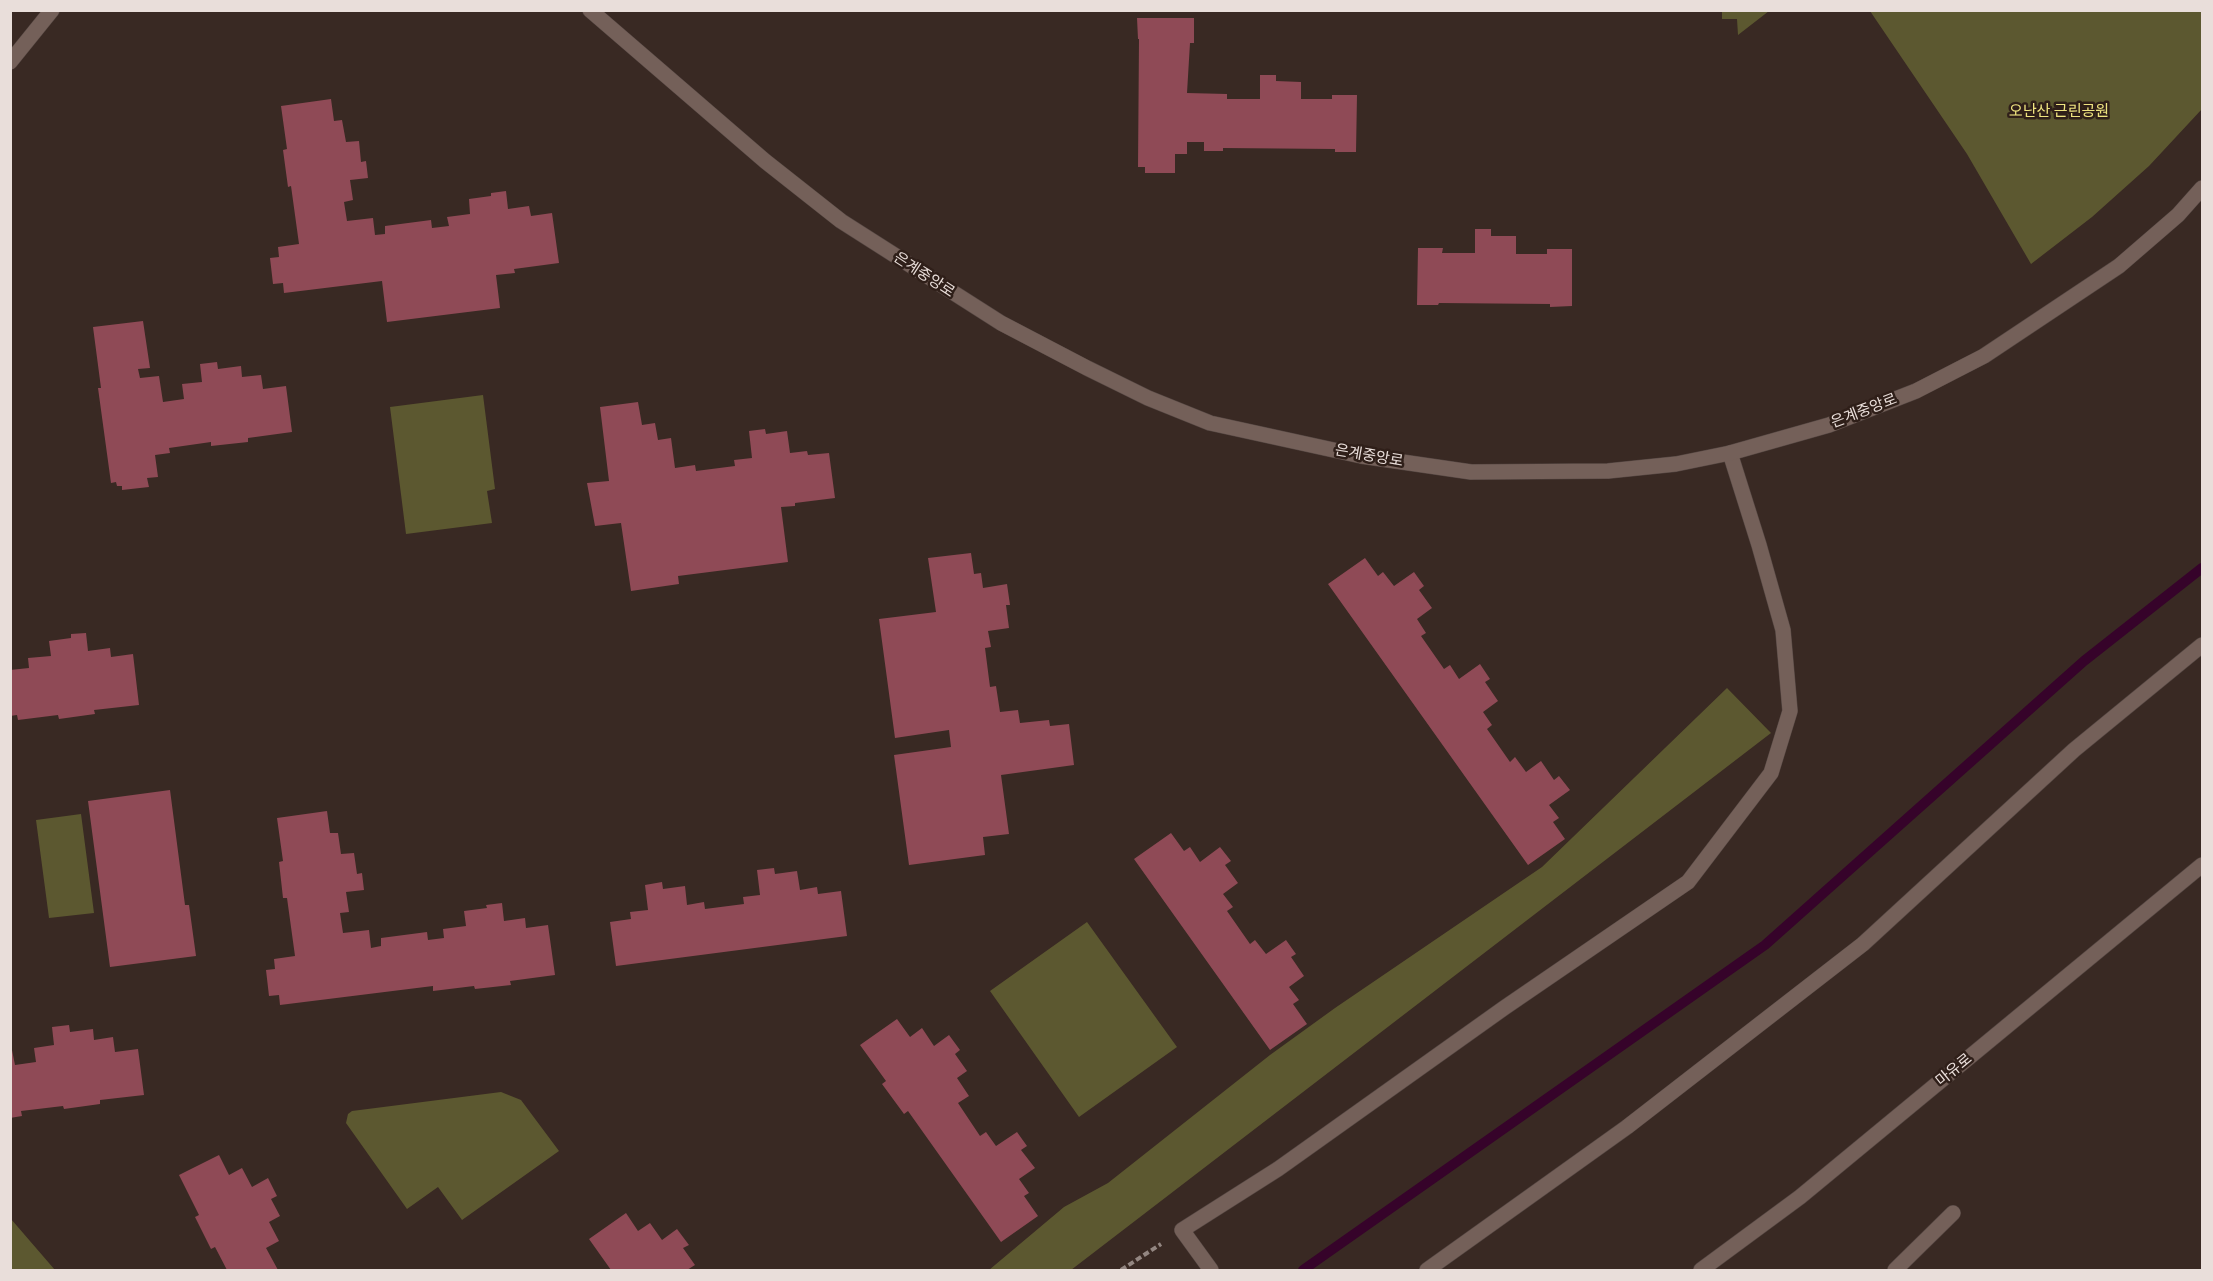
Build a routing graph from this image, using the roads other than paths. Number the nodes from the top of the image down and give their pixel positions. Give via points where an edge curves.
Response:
1 (52, 10) edge
2 (590, 10) edge
3 (10, 62) edge
4 (2202, 189) edge
5 (1730, 453) junction
6 (2202, 645) edge
7 (2202, 865) edge
8 (1953, 1213) dead end
9 (1206, 1264) edge
10 (1704, 1268) edge
11 (1427, 1270) edge
12 (1895, 1270) edge

1 - 3 street
2 - 5 street, 은계중앙로 via 841,221 1001,323 1194,418 1361,456 1471,472 1608,471 1676,464
4 - 5 street, 은계중앙로 via 2119,266 1984,356 1916,391 1829,425
5 - 9 street via 1782,630 1790,711 1771,772 1688,882 1278,1169 1182,1230
6 - 11 street via 2074,750 1863,944 1628,1127
7 - 10 street, 마유로 via 1800,1197
8 - 12 street

